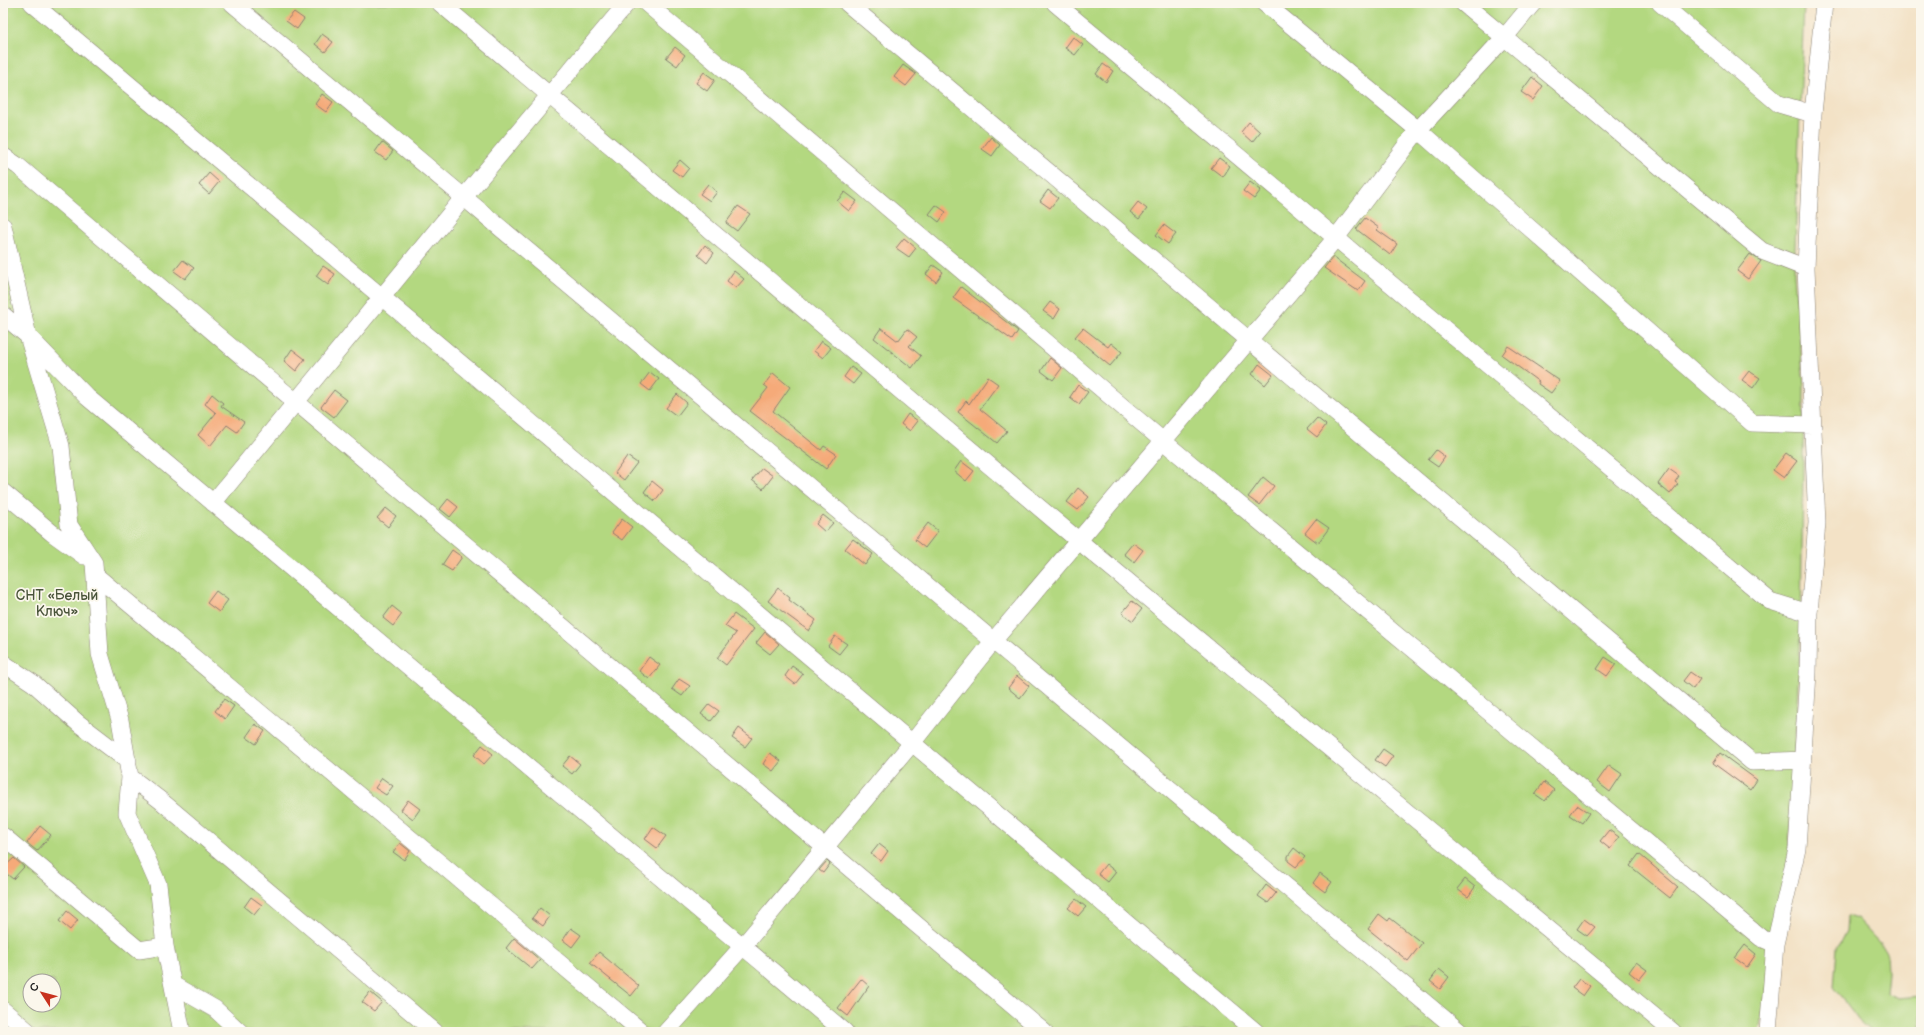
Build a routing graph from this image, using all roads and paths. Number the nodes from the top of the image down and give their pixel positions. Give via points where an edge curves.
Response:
1 (32, 3) edge
2 (232, 3) edge
3 (440, 3) edge
4 (627, 3) edge
5 (646, 3) edge
6 (847, 3) edge
7 (1055, 3) edge
8 (1264, 3) edge
9 (1463, 3) edge
10 (1533, 3) edge
11 (1660, 3) edge
12 (1824, 3) edge
13 (1504, 38) junction
14 (551, 95) junction
15 (1813, 114) junction
16 (1418, 130) junction
17 (3, 156) edge
18 (464, 197) junction
19 (3, 226) edge
20 (1335, 238) junction
21 (1806, 268) junction
22 (381, 298) junction
23 (3, 315) edge
24 (28, 336) junction
25 (1249, 339) junction
26 (295, 403) junction
27 (1812, 425) junction
28 (1163, 441) junction
29 (3, 492) edge
30 (212, 503) junction
31 (1079, 541) junction
32 (94, 569) junction
33 (1809, 613) junction
34 (994, 640) junction
35 (3, 662) edge
36 (912, 743) junction
37 (1803, 760) junction
38 (129, 769) junction
39 (3, 836) edge
40 (826, 847) junction
41 (1775, 944) junction
42 (165, 946) junction
43 (743, 946) junction
44 (173, 985) junction
45 (3, 1010) edge
46 (29, 1032) edge
47 (182, 1032) edge
48 (240, 1032) edge
49 (435, 1032) edge
50 (642, 1032) edge
51 (666, 1032) edge
52 (845, 1032) edge
53 (1044, 1032) edge
54 (1256, 1032) edge
55 (1460, 1032) edge
56 (1673, 1032) edge
57 (1768, 1032) edge

1 - 22 street
2 - 18 street
3 - 14 street
4 - 14 street
5 - 28 street
6 - 25 street
7 - 20 street
8 - 16 street
9 - 13 street
10 - 13 street
11 - 15 street via 1779,104
12 - 15 street
13 - 16 street
13 - 21 street via 1762,251
14 - 18 street
14 - 31 street
15 - 21 street
16 - 20 street
16 - 27 street via 1752,423
17 - 26 street via 18,166
18 - 22 street
18 - 34 street
19 - 24 street
20 - 25 street
20 - 33 street via 1770,601
21 - 27 street
22 - 26 street
22 - 36 street
23 - 24 street
24 - 30 street via 86,397
24 - 32 street via 61,446 69,525
25 - 28 street
25 - 37 street via 1752,762
26 - 30 street
26 - 40 street
27 - 33 street via 1817,523
28 - 31 street
28 - 41 street via 1761,938
29 - 32 street
30 - 43 street
31 - 34 street
31 - 56 street
32 - 38 street via 100,654 120,720
32 - 50 street
33 - 37 street
34 - 36 street
34 - 55 street
35 - 38 street via 33,683
36 - 40 street
36 - 54 street
37 - 41 street via 1797,849
38 - 42 street via 127,813 158,884
38 - 49 street via 160,800
39 - 42 street via 139,950
40 - 43 street
40 - 53 street
41 - 57 street
42 - 44 street
43 - 51 street
43 - 52 street
44 - 47 street
44 - 48 street via 215,1009
45 - 46 street

